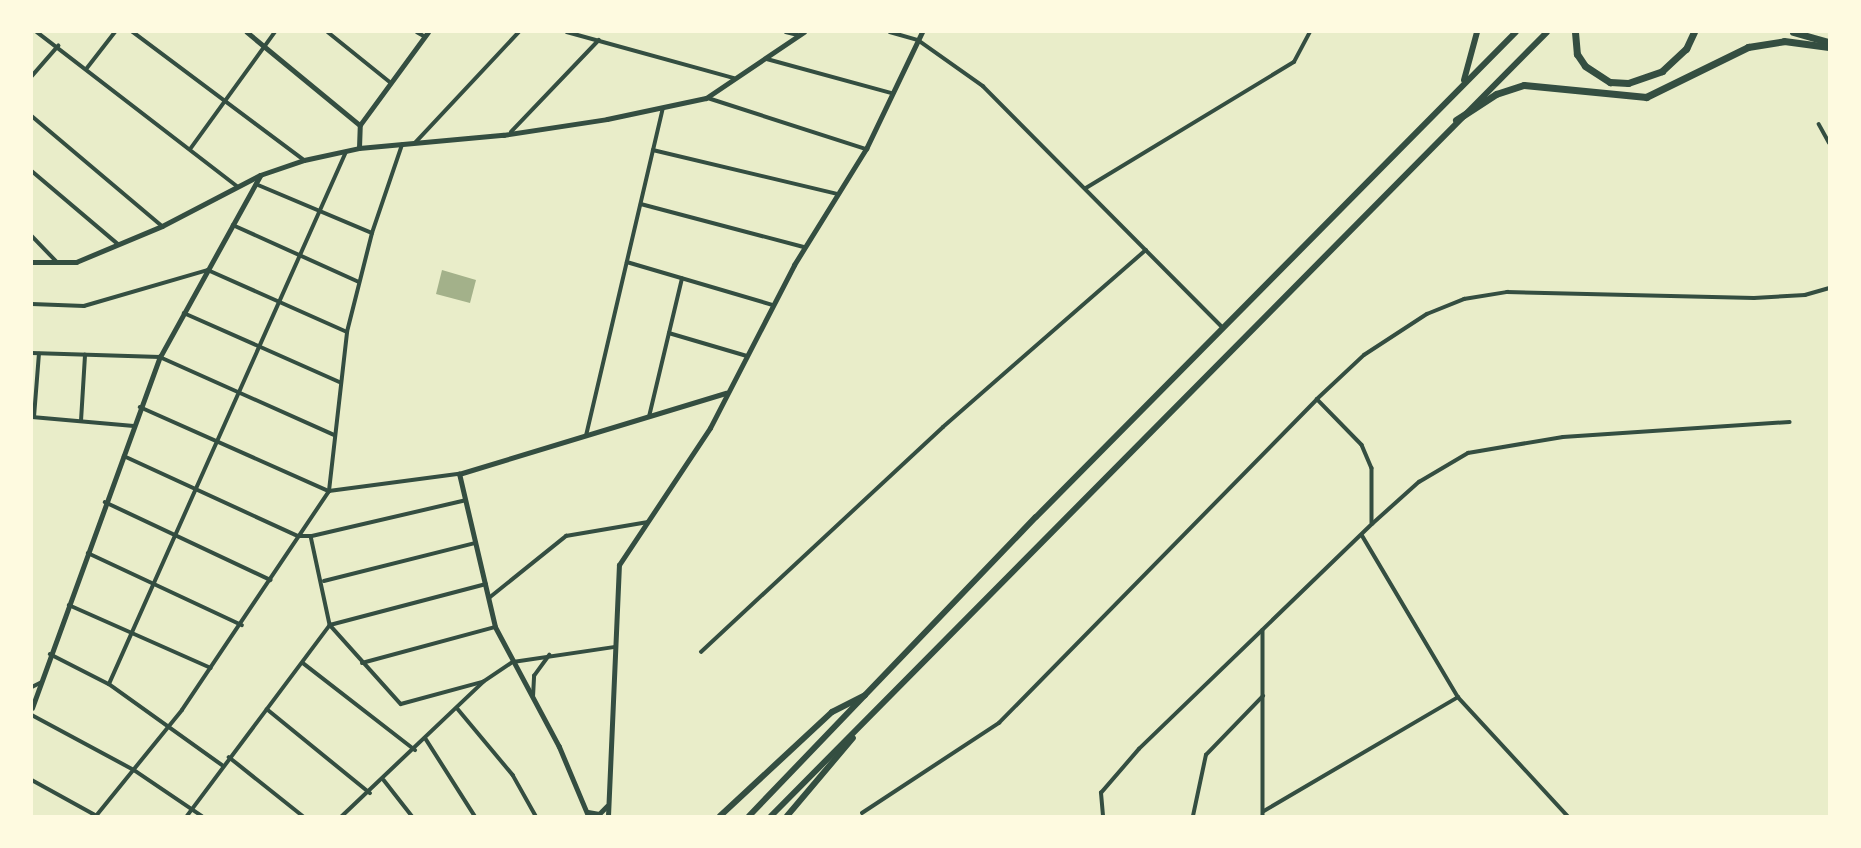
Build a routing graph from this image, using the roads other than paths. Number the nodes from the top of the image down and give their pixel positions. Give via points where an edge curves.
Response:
1 (37, 32) edge
2 (115, 32) edge
3 (133, 32) edge
4 (247, 32) edge
5 (275, 32) edge
6 (328, 32) edge
7 (417, 32) edge
8 (519, 32) edge
9 (567, 32) edge
10 (786, 32) edge
11 (890, 32) edge
12 (922, 32) edge
13 (1310, 32) edge
14 (1477, 32) edge
15 (1516, 32) edge
16 (1547, 32) edge
17 (1575, 32) edge
18 (1694, 32) edge
19 (1793, 32) edge
20 (801, 33) edge
21 (426, 34) edge
22 (599, 40) junction
23 (918, 40) junction
24 (1829, 44) edge
25 (265, 45) junction
26 (58, 46) junction
27 (767, 59) junction
28 (87, 68) junction
29 (32, 76) edge
30 (736, 78) junction
31 (390, 82) junction
32 (1464, 82) junction
33 (891, 93) junction
34 (226, 98) junction
35 (706, 98) junction
36 (662, 111) junction
37 (32, 116) edge
38 (1456, 120) junction
39 (1819, 124) dead end
40 (360, 125) junction
41 (510, 134) junction
42 (1829, 142) edge
43 (414, 144) junction
44 (402, 145) junction
45 (191, 148) junction
46 (359, 148) junction
47 (866, 149) junction
48 (346, 150) junction
49 (653, 150) junction
50 (304, 160) junction
51 (32, 171) edge
52 (260, 176) junction
53 (256, 184) junction
54 (239, 187) junction
55 (1085, 189) junction
56 (837, 194) junction
57 (641, 204) junction
58 (319, 212) junction
59 (233, 225) junction
60 (162, 226) junction
61 (372, 233) junction
62 (32, 236) edge
63 (120, 245) junction
64 (805, 247) junction
65 (1146, 250) junction
66 (298, 254) junction
67 (32, 262) edge
68 (58, 262) junction
69 (628, 262) junction
70 (208, 270) junction
71 (682, 278) junction
72 (359, 282) junction
73 (1829, 288) edge
74 (278, 301) junction
75 (32, 304) edge
76 (774, 305) junction
77 (184, 313) junction
78 (1225, 329) junction
79 (347, 332) junction
80 (669, 333) junction
81 (257, 348) junction
82 (32, 353) edge
83 (39, 354) junction
84 (85, 355) junction
85 (748, 356) junction
86 (160, 357) junction
87 (340, 382) junction
88 (237, 392) junction
89 (727, 392) junction
90 (1317, 399) junction
91 (141, 407) junction
92 (33, 417) edge
93 (649, 417) junction
94 (81, 421) junction
95 (1790, 422) dead end
96 (134, 426) junction
97 (334, 435) junction
98 (585, 437) junction
99 (217, 439) junction
100 (122, 456) junction
101 (459, 474) junction
102 (195, 490) junction
103 (329, 491) junction
104 (463, 501) junction
105 (105, 502) junction
106 (648, 522) junction
107 (1371, 524) junction
108 (1362, 534) junction
109 (174, 535) junction
110 (298, 536) junction
111 (311, 536) junction
112 (475, 543) junction
113 (87, 553) junction
114 (271, 580) junction
115 (323, 581) junction
116 (486, 584) junction
117 (153, 585) junction
118 (489, 598) junction
119 (68, 605) junction
120 (242, 625) junction
121 (330, 625) junction
122 (495, 627) junction
123 (1263, 630) junction
124 (131, 633) junction
125 (615, 647) junction
126 (701, 652) dead end
127 (551, 653) junction
128 (50, 654) junction
129 (513, 662) junction
130 (302, 663) junction
131 (362, 663) junction
132 (211, 668) junction
133 (483, 682) junction
134 (40, 684) junction
135 (109, 684) junction
136 (32, 687) edge
137 (870, 692) junction
138 (1263, 695) junction
139 (1458, 697) junction
140 (533, 698) junction
141 (32, 708) edge
142 (267, 709) junction
143 (457, 709) junction
144 (874, 712) junction
145 (32, 715) edge
146 (167, 728) junction
147 (426, 739) junction
148 (415, 750) junction
149 (229, 757) junction
150 (222, 765) junction
151 (134, 770) junction
152 (32, 780) edge
153 (384, 780) junction
154 (370, 793) junction
155 (608, 806) junction
156 (192, 810) junction
157 (862, 813) dead end
158 (587, 814) edge
159 (1264, 814) edge
160 (97, 816) edge
161 (342, 816) edge
162 (187, 817) edge
163 (202, 817) edge
164 (303, 817) edge
165 (412, 817) edge
166 (475, 817) edge
167 (536, 817) edge
168 (608, 817) edge
169 (720, 817) edge
170 (749, 817) edge
171 (771, 817) edge
172 (787, 817) edge
173 (1103, 817) edge
174 (1193, 817) edge
175 (1568, 817) edge

1 - 26 street
2 - 28 street
3 - 34 street
4 - 25 street
5 - 25 street
6 - 31 street
7 - 21 street
8 - 43 street
9 - 22 street
10 - 20 street
11 - 23 street
12 - 23 street
13 - 55 street via 1294,62
14 - 32 highway
15 - 32 highway
16 - 38 highway
17 - 18 highway via 1577,54 1584,66 1610,82 1628,83 1662,71 1686,49
19 - 24 highway
20 - 27 main road
21 - 31 street
22 - 30 street
22 - 41 street
23 - 33 street
23 - 55 street via 983,86
24 - 38 highway via 1784,41 1748,47 1646,97 1524,85 1496,94
25 - 34 street
25 - 40 street
26 - 28 street
26 - 29 street
27 - 30 main road
27 - 33 street
28 - 45 street
30 - 35 main road
31 - 40 street
32 - 78 highway
33 - 47 street
34 - 45 street
34 - 50 street
35 - 36 main road
35 - 47 street
36 - 41 main road
36 - 49 street
37 - 60 street
38 - 144 highway
39 - 42 street
40 - 46 street
41 - 43 main road
43 - 44 main road
44 - 46 main road
44 - 61 street
45 - 54 street
46 - 48 main road
47 - 56 street
48 - 50 main road
48 - 58 street
49 - 56 street
49 - 57 street
50 - 52 main road
51 - 63 street
52 - 53 street
52 - 54 main road
53 - 58 street
53 - 59 street
54 - 60 main road
55 - 65 street
56 - 64 street
57 - 64 street
57 - 69 street
58 - 61 street
58 - 66 street
59 - 66 street
59 - 70 street
60 - 63 main road
61 - 72 street
62 - 68 street
63 - 68 main road via 76,262
64 - 76 street
65 - 78 street
65 - 126 street via 943,427
66 - 72 street
66 - 74 street
67 - 68 main road
69 - 71 street
69 - 98 street
70 - 74 street
70 - 75 street via 85,306
70 - 77 street
71 - 76 street
71 - 80 street
72 - 79 street
73 - 90 street via 1805,295 1754,298 1507,292 1464,299 1427,314 1364,355
74 - 79 street
74 - 81 street
76 - 85 street
77 - 81 street
77 - 86 street
78 - 137 highway
79 - 87 street
80 - 85 street
80 - 93 street
81 - 87 street
81 - 88 street
82 - 83 street
83 - 84 street
83 - 92 street
84 - 86 street
84 - 94 street
85 - 89 street
86 - 88 street
86 - 91 street
87 - 97 street
88 - 97 street
88 - 99 street
89 - 93 street
89 - 106 street via 710,428
90 - 107 street via 1362,445 1372,468
90 - 157 street via 999,723
91 - 96 street
91 - 99 street
92 - 94 street
93 - 98 street
94 - 96 street
95 - 107 street via 1563,437 1481,450 1419,482
96 - 100 street
97 - 103 street
98 - 101 street
99 - 102 street
99 - 103 street
100 - 102 street
100 - 105 street
101 - 103 street
101 - 104 street
102 - 109 street
102 - 110 street
103 - 110 street
104 - 111 street
104 - 112 street
105 - 109 street
105 - 113 street
106 - 118 street via 566,536
106 - 125 street via 619,565
107 - 108 street
108 - 123 street
108 - 139 street
109 - 114 street
109 - 117 street
110 - 111 street
110 - 114 street
111 - 115 street
112 - 115 street
112 - 116 street
113 - 117 street
113 - 119 street
114 - 120 street
115 - 121 street
116 - 118 street
116 - 121 street
117 - 120 street
117 - 124 street
118 - 122 street
119 - 124 street
119 - 128 street
120 - 132 street
121 - 130 street
121 - 131 street
122 - 129 street
122 - 131 street
123 - 138 street
123 - 173 street via 1109,779 1101,793
124 - 132 street
124 - 135 street
125 - 127 street
125 - 155 street
127 - 129 street
127 - 140 street via 534,676
128 - 134 street
128 - 135 street
129 - 133 street
129 - 140 street
130 - 142 street
130 - 148 street
131 - 133 street via 401,704
132 - 146 street
133 - 143 street
134 - 136 street
134 - 141 street
135 - 146 street
137 - 169 highway via 832,712
137 - 170 highway
138 - 159 street
138 - 174 street via 1206,755
139 - 159 street
139 - 175 street
140 - 158 street
142 - 149 street
142 - 154 street
143 - 147 street
143 - 167 street via 513,775
144 - 171 highway
144 - 172 highway
145 - 151 street
146 - 150 street
146 - 151 street
147 - 148 street
147 - 166 street
148 - 153 street
149 - 150 street
149 - 164 street
150 - 156 street
151 - 156 street
151 - 160 street
152 - 160 street
153 - 154 street
153 - 165 street
154 - 161 street
155 - 158 street via 599,814
155 - 168 street
156 - 162 street
156 - 163 street

